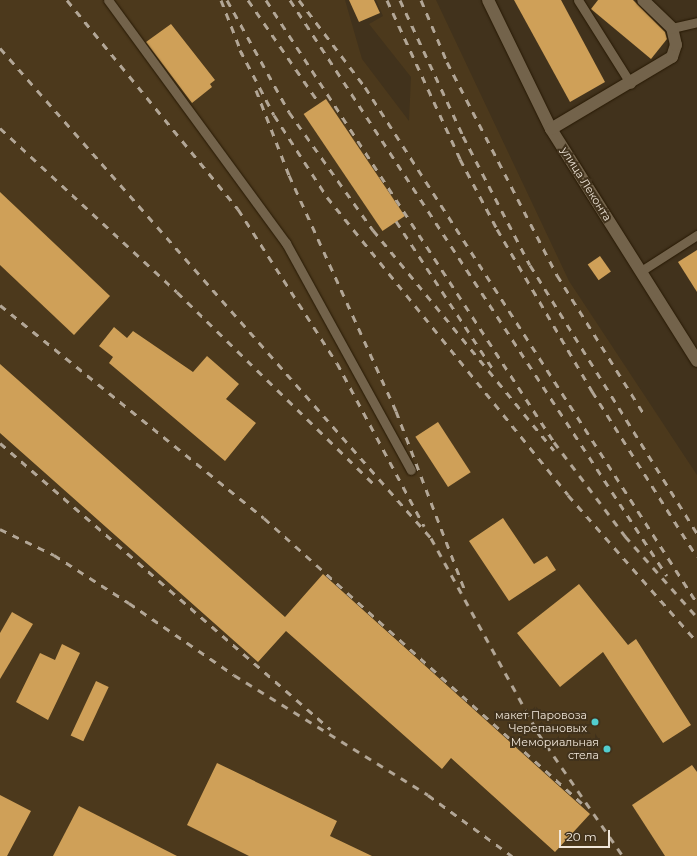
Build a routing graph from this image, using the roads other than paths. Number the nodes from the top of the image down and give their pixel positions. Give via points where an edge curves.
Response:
1 (108, 0) edge
2 (488, 0) edge
3 (578, 0) edge
4 (643, 0) edge
5 (697, 22) edge
6 (672, 28) junction
7 (631, 84) junction
8 (551, 129) junction
9 (697, 235) edge
10 (641, 271) junction
11 (697, 361) edge
12 (412, 470) dead end

1 - 12 lane via 286,243
2 - 8 street, улица Леконта
3 - 7 lane
4 - 6 street
5 - 6 lane
6 - 7 street via 676,45 672,57
7 - 8 street
8 - 10 street, улица Леконта
9 - 10 lane
10 - 11 street, улица Леконта

